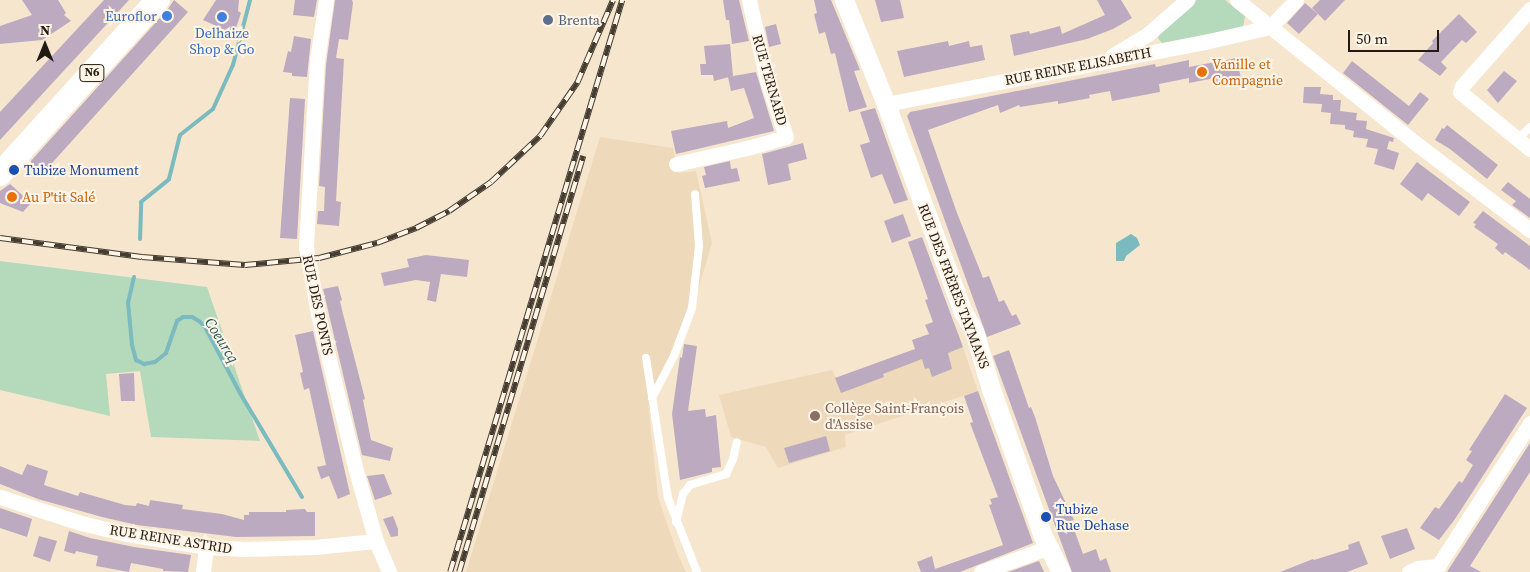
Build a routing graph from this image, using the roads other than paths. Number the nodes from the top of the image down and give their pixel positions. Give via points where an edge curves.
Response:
1 (145, 0) edge
2 (158, 0) edge
3 (326, 0) edge
4 (749, 0) edge
5 (844, 0) edge
6 (1187, 0) edge
7 (1237, 0) edge
8 (1296, 0) edge
9 (1530, 9) edge
10 (1270, 27) junction
11 (1104, 61) junction
12 (886, 104) junction
13 (1530, 127) edge
14 (1517, 140) junction
15 (1530, 150) edge
16 (676, 164) dead end
17 (1, 167) edge
18 (695, 194) dead end
19 (1530, 230) edge
20 (646, 358) dead end
21 (652, 398) junction
22 (1530, 423) edge
23 (736, 442) dead end
24 (0, 497) edge
25 (676, 522) junction
26 (376, 541) junction
27 (206, 547) junction
28 (1047, 548) junction
29 (1436, 569) edge
30 (204, 572) edge
31 (389, 572) edge
32 (697, 572) edge
33 (981, 572) edge
34 (1061, 572) edge
35 (1408, 572) edge

1 - 17 main road, N6
2 - 17 main road, N6
3 - 26 street, RUE DES PONTS via 317,60 306,247 320,324
4 - 16 street, RUE TERNARD via 767,80 786,137
5 - 12 street, RUE DES FRÈRES TAYMANS
6 - 11 street via 1148,34
7 - 10 street
8 - 10 street
9 - 14 street via 1460,92
10 - 11 street, RUE REINE ELISABETH
10 - 19 street
11 - 12 street, RUE REINE ELISABETH
12 - 28 street, RUE DES FRÈRES TAYMANS via 962,310 974,331
13 - 14 lane
14 - 15 street
18 - 21 lane via 699,246 692,308 674,356
20 - 21 lane
21 - 25 lane via 668,498
22 - 29 street
23 - 25 lane via 726,474 690,485 683,494
24 - 27 street, RUE REINE ASTRID via 81,524
25 - 32 lane
26 - 27 street, RUE REINE ASTRID via 315,547
26 - 31 street, RUE DES PONTS
27 - 30 street
28 - 33 street
28 - 34 street, RUE DES FRÈRES TAYMANS
29 - 35 street via 1418,568

